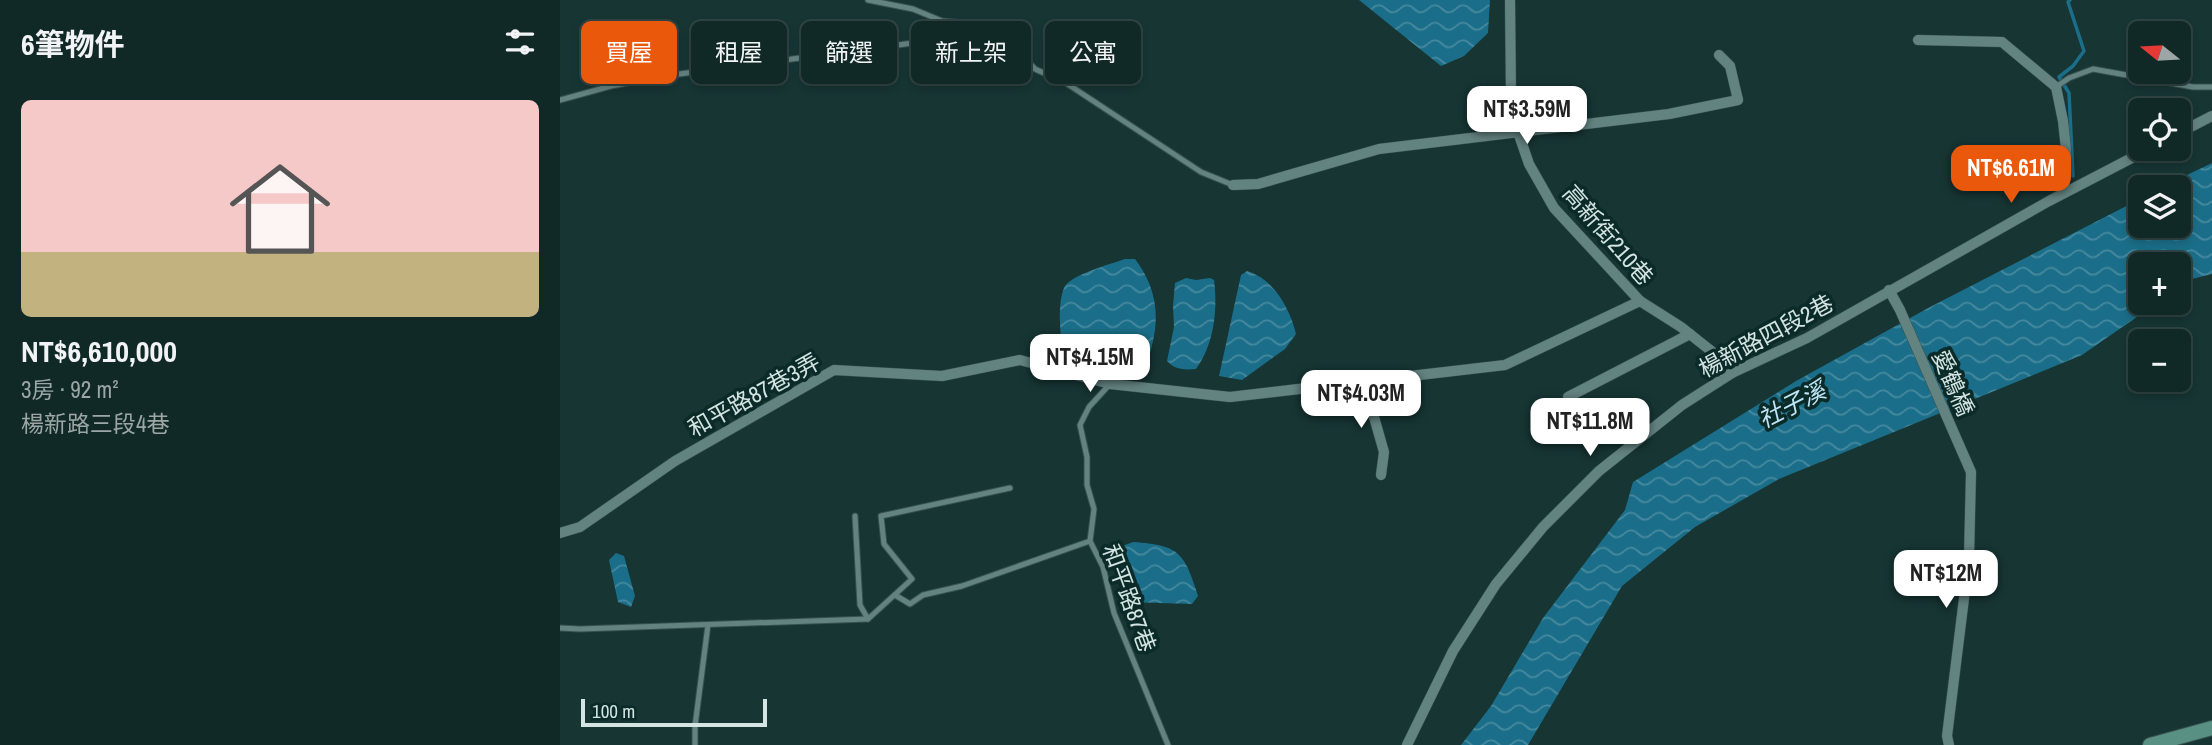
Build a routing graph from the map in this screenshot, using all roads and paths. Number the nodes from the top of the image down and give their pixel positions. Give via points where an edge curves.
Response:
1 (868, 0) edge
2 (1510, 0) edge
3 (942, 21) edge
4 (1918, 40) dead end
5 (911, 43) edge
6 (1718, 55) dead end
7 (1031, 65) edge
8 (2056, 88) junction
9 (2212, 88) edge
10 (560, 100) edge
11 (2212, 116) edge
12 (2191, 127) edge
13 (1518, 132) junction
14 (2128, 160) edge
15 (1233, 185) joint
16 (2064, 193) junction
17 (1889, 290) junction
18 (1640, 301) junction
19 (1690, 334) junction
20 (1732, 373) junction
21 (1364, 382) junction
22 (1110, 384) junction
23 (1568, 397) dead end
24 (1381, 475) dead end
25 (1010, 488) dead end
26 (855, 516) dead end
27 (560, 533) edge
28 (1090, 541) junction
29 (895, 595) junction
30 (868, 620) junction
31 (708, 625) junction
32 (560, 628) edge
33 (2212, 728) edge
34 (695, 745) edge
35 (1168, 745) edge
36 (1407, 745) edge
37 (1949, 745) edge
38 (2150, 745) edge

1 - 3 lane via 913,9
2 - 13 street, 高新街210巷 via 1511,95
4 - 8 street via 2002,42
5 - 10 lane via 664,76
6 - 13 street via 1730,66 1738,100 1669,114
7 - 15 lane via 1201,172
8 - 9 lane via 2093,69
8 - 16 street via 2066,149
11 - 12 street
13 - 15 street via 1379,149 1258,184
13 - 18 street, 高新街210巷 via 1529,164 1555,208
14 - 16 street, 楊新路四段2巷
16 - 17 street, 楊新路四段2巷
17 - 20 street, 楊新路四段2巷 via 1807,338
17 - 37 street, 愛鶴橋 via 1971,472 1969,558 1952,684
18 - 19 street, 高新街210巷
18 - 21 street, 和平路87巷3弄 via 1505,365
19 - 20 street, 高新街210巷
19 - 23 street
20 - 36 street, 楊新路四段2巷 via 1682,405 1599,471 1543,527 1496,584 1453,651
21 - 22 street, 和平路87巷3弄 via 1230,397
21 - 24 street via 1384,452
22 - 27 street, 和平路87巷3弄 via 1020,360 942,376 834,370 675,461 580,527
22 - 28 lane via 1080,425 1094,509
25 - 29 lane via 881,516 884,544 912,579
26 - 30 lane via 860,605
28 - 29 lane, 和平路87巷 via 923,595 909,604
28 - 35 lane, 和平路87巷
29 - 30 lane
30 - 31 lane
31 - 32 lane
31 - 34 lane
33 - 38 main road

